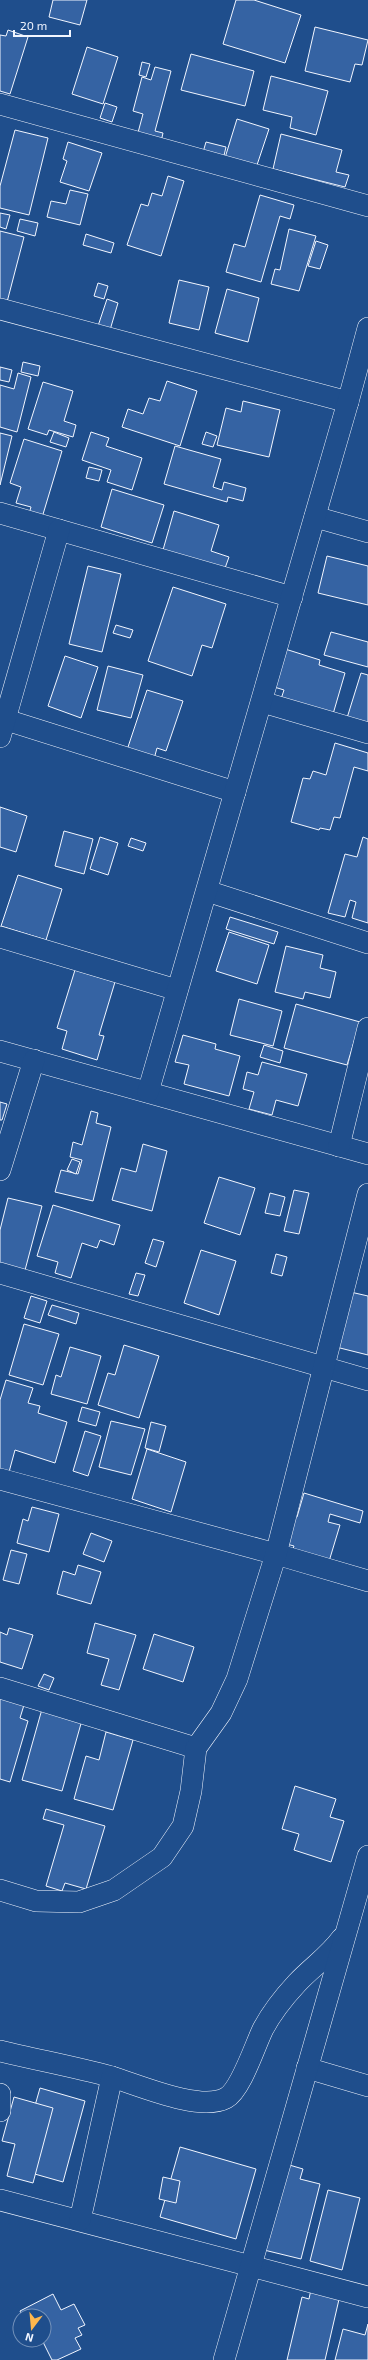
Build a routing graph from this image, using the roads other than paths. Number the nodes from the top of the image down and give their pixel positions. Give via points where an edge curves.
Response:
1 (0, 104) edge
2 (368, 206) edge
3 (0, 309) edge
4 (367, 335) edge
5 (348, 402) junction
6 (0, 513) edge
7 (315, 517) junction
8 (59, 530) junction
9 (368, 532) edge
10 (292, 597) junction
11 (262, 702) junction
12 (2, 725) edge
13 (368, 733) edge
14 (235, 792) junction
15 (207, 891) junction
16 (0, 937) edge
17 (368, 943) edge
18 (177, 990) junction
19 (368, 1028) edge
20 (0, 1051) edge
21 (34, 1060) junction
22 (148, 1092) junction
23 (339, 1146) junction
24 (368, 1154) edge
25 (0, 1170) edge
26 (368, 1194) edge
27 (2, 1280) edge
28 (323, 1368) junction
29 (368, 1380) edge
30 (0, 1480) edge
31 (276, 1554) junction
32 (368, 1581) edge
33 (0, 1688) edge
34 (196, 1748) junction
35 (367, 1866) edge
36 (0, 1890) edge
37 (347, 1931) junction
38 (0, 2051) edge
39 (307, 2068) junction
40 (112, 2077) junction
41 (368, 2086) edge
42 (0, 2200) edge
43 (80, 2220) junction
44 (251, 2266) junction
45 (368, 2297) edge
46 (224, 2360) edge

1 - 2 street
3 - 5 street
4 - 5 street
5 - 7 street
6 - 8 street
7 - 9 street
7 - 10 street
8 - 10 street
8 - 12 street
10 - 11 street
11 - 13 street
11 - 14 street
12 - 14 street
14 - 15 street
15 - 17 street
15 - 18 street
16 - 18 street
18 - 22 street
19 - 23 street
20 - 21 street
21 - 22 street
21 - 25 street
22 - 23 street
23 - 24 street
26 - 28 street
27 - 28 street
28 - 29 street
28 - 31 street
30 - 31 street
31 - 32 street
31 - 34 street via 237,1679 221,1713
33 - 34 street
34 - 36 street via 191,1791 183,1826 162,1857 114,1890 79,1902 36,1902
35 - 37 street
37 - 39 street
37 - 40 street via 332,1952 298,1982 276,2009 263,2029 236,2085 226,2097 212,2101 195,2101
38 - 40 street
39 - 41 street
39 - 44 street
40 - 43 street
42 - 43 street
43 - 44 street
44 - 45 street
44 - 46 street

